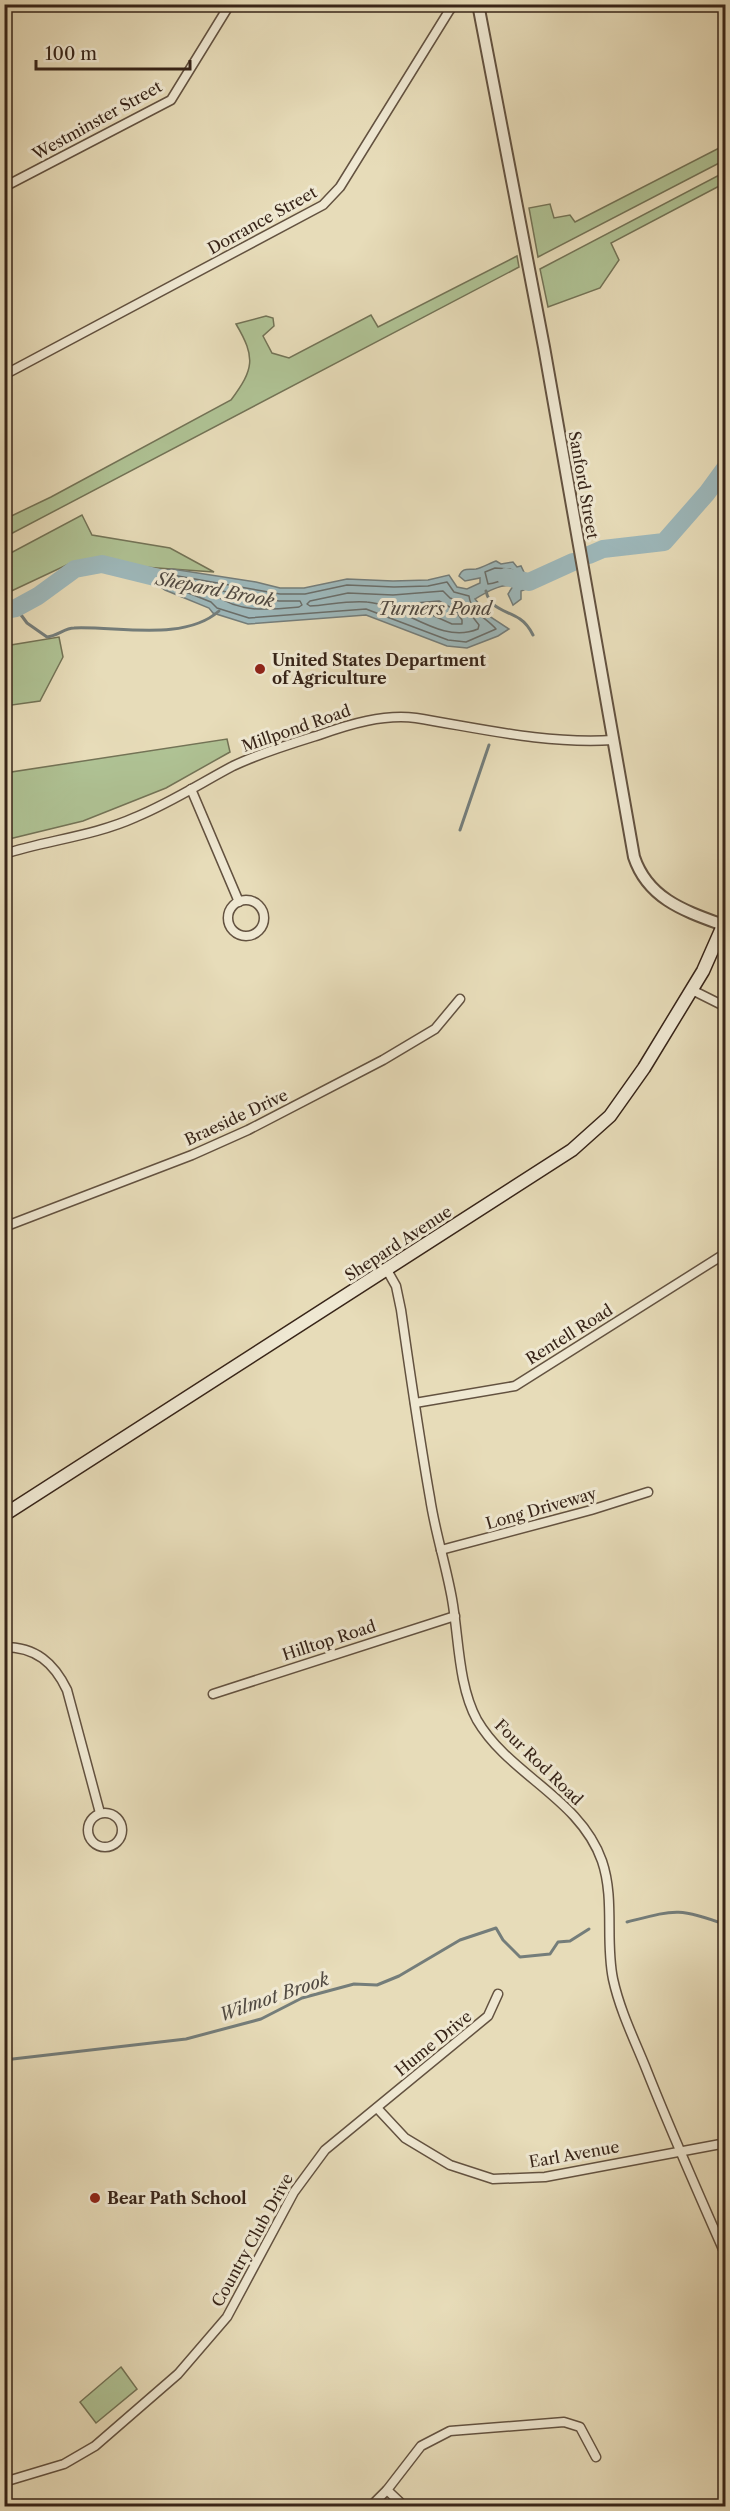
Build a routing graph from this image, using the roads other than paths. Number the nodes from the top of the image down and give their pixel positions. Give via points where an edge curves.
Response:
1 (230, 4) edge
2 (455, 4) edge
3 (478, 4) edge
4 (4, 187) edge
5 (4, 375) edge
6 (614, 740) junction
7 (191, 789) junction
8 (4, 854) edge
9 (239, 902) junction
10 (724, 922) edge
11 (692, 990) junction
12 (460, 999) dead end
13 (726, 1007) edge
14 (4, 1227) edge
15 (726, 1253) edge
16 (387, 1270) junction
17 (415, 1403) junction
18 (648, 1492) dead end
19 (4, 1515) edge
20 (441, 1550) junction
21 (455, 1616) junction
22 (4, 1647) edge
23 (213, 1694) dead end
24 (100, 1813) junction
25 (498, 1994) dead end
26 (377, 2108) junction
27 (726, 2143) edge
28 (679, 2150) junction
29 (726, 2256) edge
30 (596, 2457) dead end
31 (4, 2482) edge
32 (387, 2490) junction
33 (371, 2506) edge
34 (404, 2506) edge

1 - 4 street, Westminster Street via 171,100
2 - 5 street, Dorrance Street via 340,187 323,205
3 - 6 street, Sanford Street
6 - 7 street, Millpond Road via 522,737 416,718 380,718 267,752
6 - 10 street, Sanford Street via 634,857 644,881 666,900
7 - 8 street, Millpond Road via 108,828
7 - 9 street
9 - 9 street via 229,913 229,923 238,934 252,935 262,926 262,910 249,900
10 - 11 main road, Shepard Avenue
11 - 13 street
11 - 16 main road, Shepard Avenue via 628,1093 592,1133 544,1169
12 - 14 street, Braeside Drive via 435,1029 248,1130
15 - 17 street, Rentell Road via 515,1386
16 - 17 street, Four Rod Road via 396,1286
16 - 19 main road, Shepard Avenue
17 - 20 street, Four Rod Road
18 - 20 street, Long Driveway
20 - 21 street, Four Rod Road
21 - 23 street, Hilltop Road
21 - 28 street, Four Rod Road via 468,1697 478,1721 502,1750 578,1820 600,1856 606,1879 613,1979
22 - 24 street via 36,1653 60,1675
24 - 24 street via 90,1821 88,1833 94,1843 107,1847 118,1841 121,1827 114,1815
25 - 26 street, Hume Drive via 488,2016
26 - 28 street, Earl Avenue via 405,2138 450,2166 493,2180 545,2177
26 - 31 street, Country Club Drive via 325,2150 294,2192 227,2317 178,2374 95,2446 64,2464
27 - 28 street, Earl Avenue
28 - 29 street, Four Rod Road
30 - 32 street via 585,2432 564,2422 450,2431 421,2446
32 - 33 street
32 - 34 street

